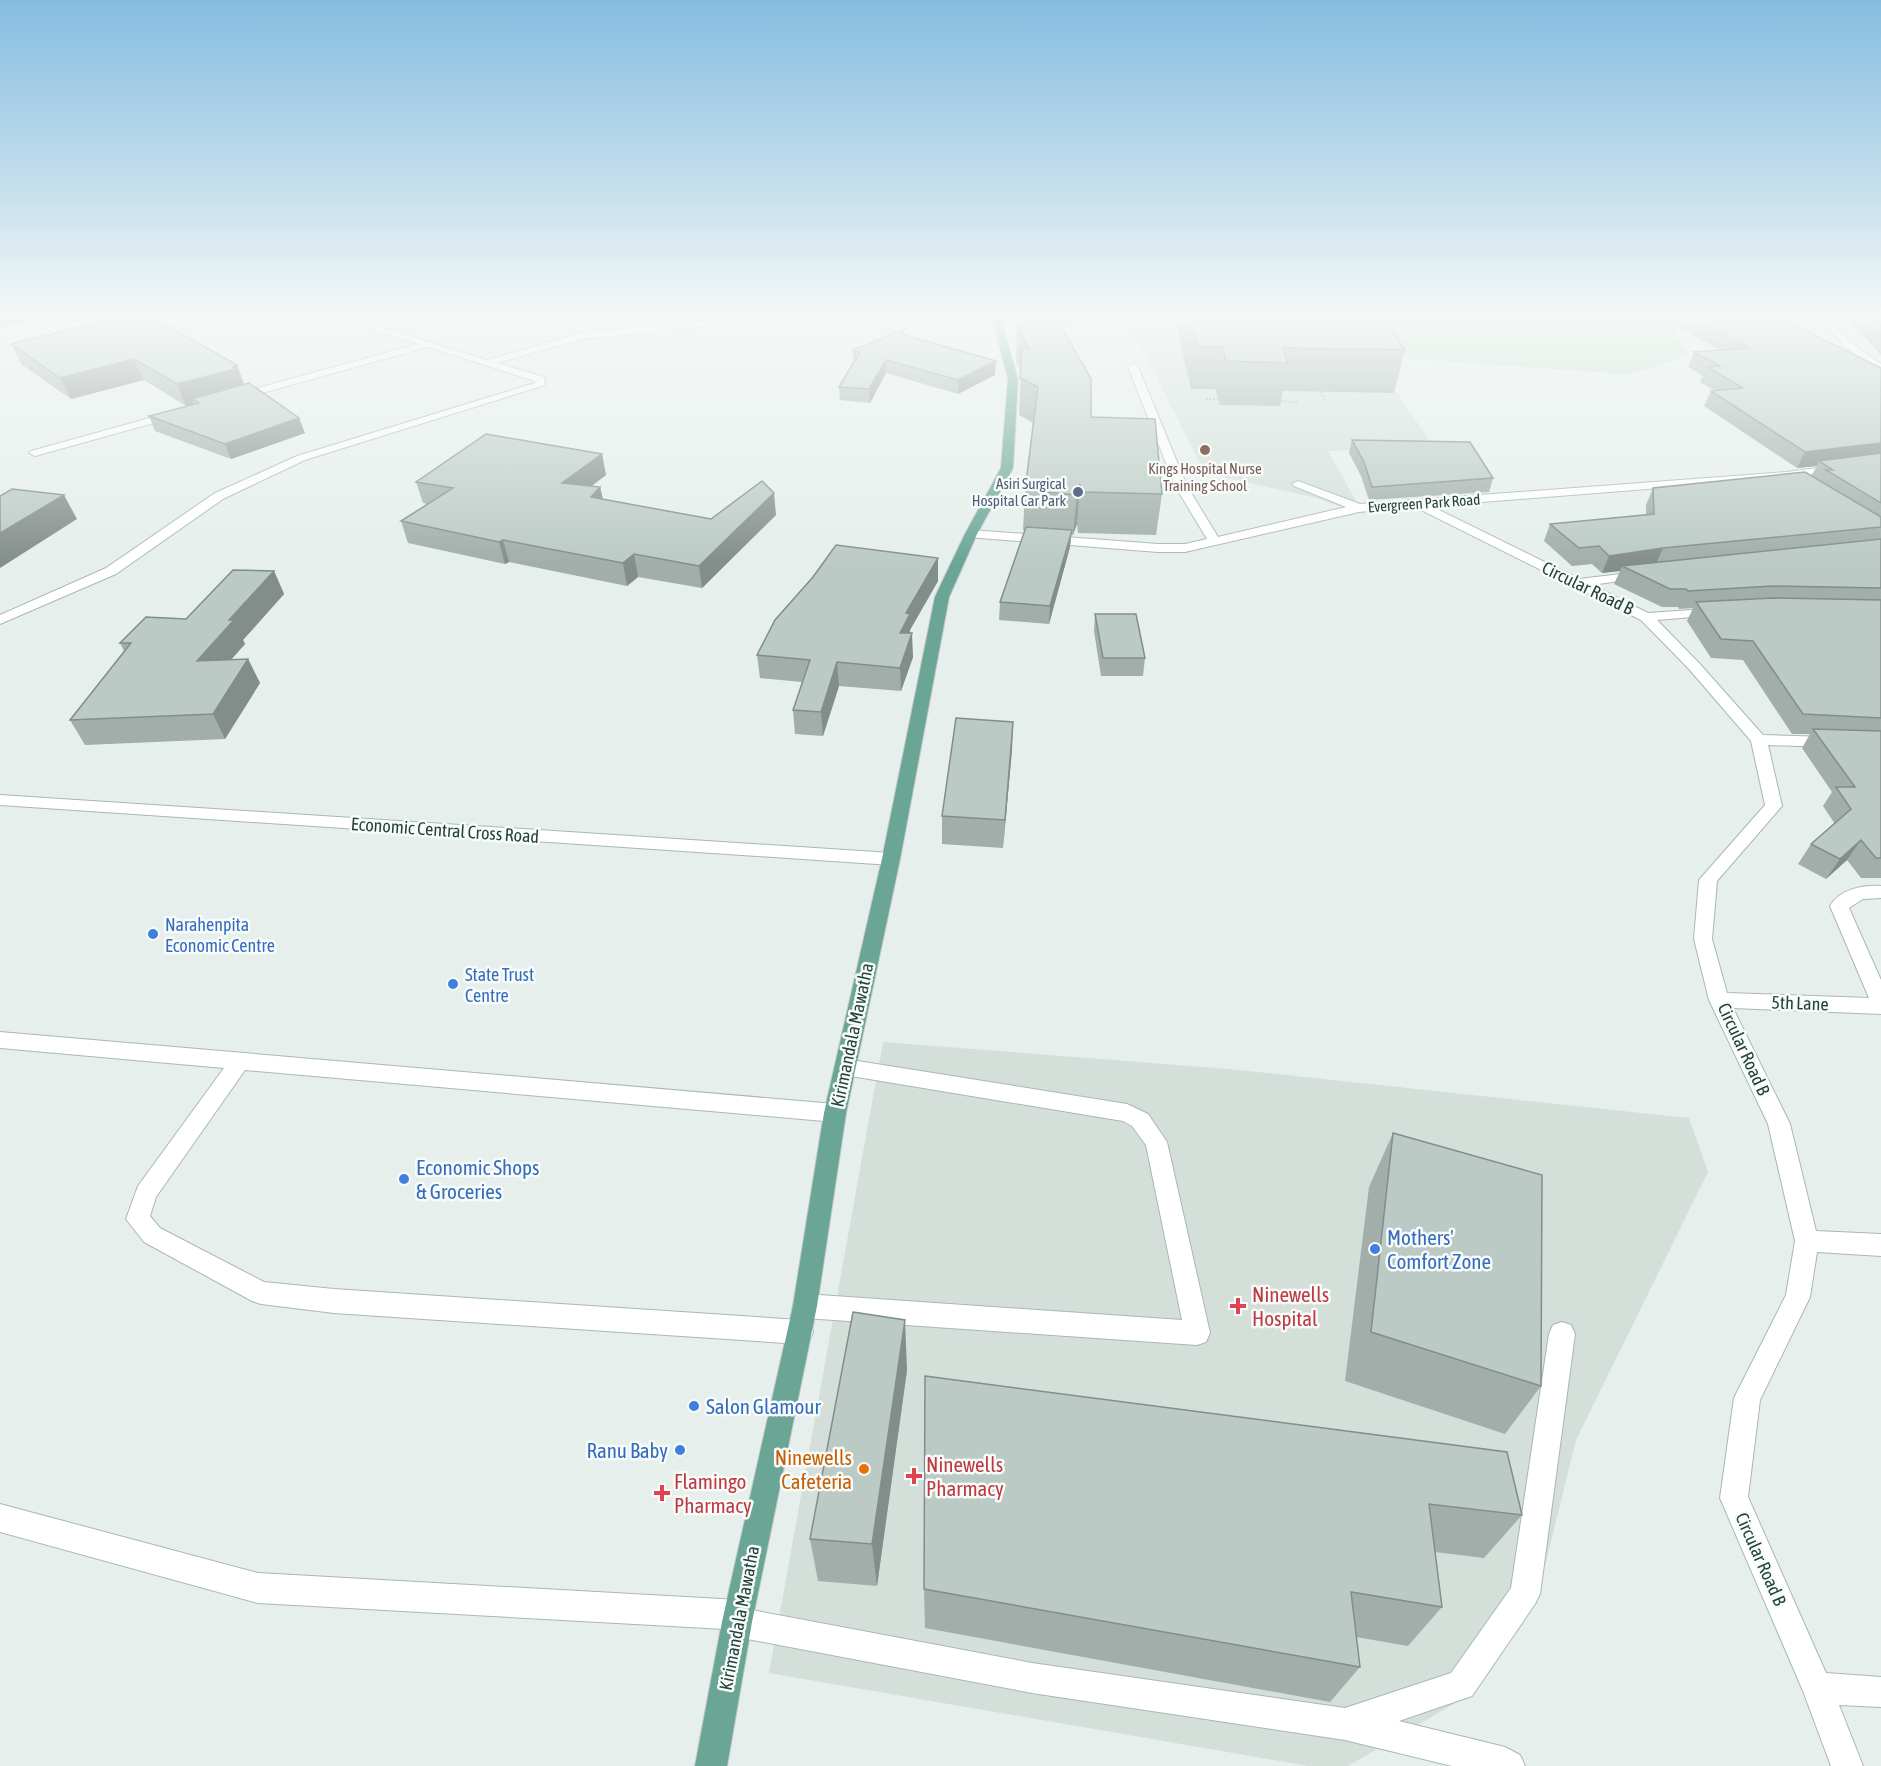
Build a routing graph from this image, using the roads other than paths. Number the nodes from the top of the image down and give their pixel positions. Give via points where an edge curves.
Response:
1 (492, 400) edge
2 (1011, 400) edge
3 (1146, 400) edge
4 (185, 412) edge
5 (35, 453) dead end
6 (1881, 463) edge
7 (1786, 475) junction
8 (1298, 484) dead end
9 (1805, 487) edge
10 (1419, 505) junction
11 (1359, 508) junction
12 (971, 534) junction
13 (1214, 541) junction
14 (1655, 572) edge
15 (1579, 583) junction
16 (1727, 610) edge
17 (1646, 617) junction
18 (0, 620) edge
19 (1759, 740) junction
20 (1848, 743) edge
21 (0, 800) edge
22 (891, 859) junction
23 (1881, 892) edge
24 (1719, 1000) junction
25 (1881, 1004) edge
26 (0, 1040) edge
27 (240, 1061) junction
28 (845, 1067) junction
29 (835, 1113) junction
30 (1807, 1241) junction
31 (1881, 1245) edge
32 (805, 1306) junction
33 (800, 1332) junction
34 (1562, 1334) dead end
35 (0, 1518) edge
36 (738, 1619) junction
37 (1817, 1688) junction
38 (1881, 1692) edge
39 (1345, 1724) junction
40 (711, 1766) edge
41 (1509, 1766) edge
42 (1847, 1766) edge

1 - 18 street via 301,458 219,496 111,571
2 - 12 main road, Kirimandala Mawatha via 1007,468
3 - 13 street via 1181,486
4 - 5 street
6 - 7 street, Evergreen Park Road
7 - 9 street
7 - 10 street, Evergreen Park Road
8 - 11 street
10 - 11 street, Evergreen Park Road
10 - 15 street, Circular Road B
11 - 13 street, Evergreen Park Road
12 - 13 street, Evergreen Park Road via 1158,548 1185,548
12 - 22 main road, Kirimandala Mawatha via 942,597
14 - 15 street
15 - 17 street, Circular Road B
16 - 17 street
17 - 19 street, Circular Road B
19 - 20 street
19 - 24 street, Circular Road B via 1774,806 1708,880 1703,939
21 - 22 street, Economic Central Cross Road
22 - 28 main road, Kirimandala Mawatha
23 - 25 street via 1850,896 1839,906
24 - 25 street, 5th Lane
24 - 30 street, Circular Road B via 1779,1124
26 - 27 street
27 - 29 street
27 - 33 street via 146,1193 138,1219 153,1235 243,1285 261,1293 334,1301
28 - 29 main road, Kirimandala Mawatha
28 - 32 street via 1127,1113 1140,1120 1156,1142 1197,1333
29 - 32 main road, Kirimandala Mawatha
30 - 31 street
30 - 37 street, Circular Road B via 1797,1297 1747,1398 1734,1498
32 - 33 main road, Kirimandala Mawatha
33 - 36 main road, Kirimandala Mawatha
34 - 39 street via 1525,1594 1461,1685
35 - 36 street via 258,1588
36 - 39 street via 1032,1678
36 - 40 main road, Kirimandala Mawatha
37 - 38 street
37 - 42 street, Circular Road B
39 - 41 street

